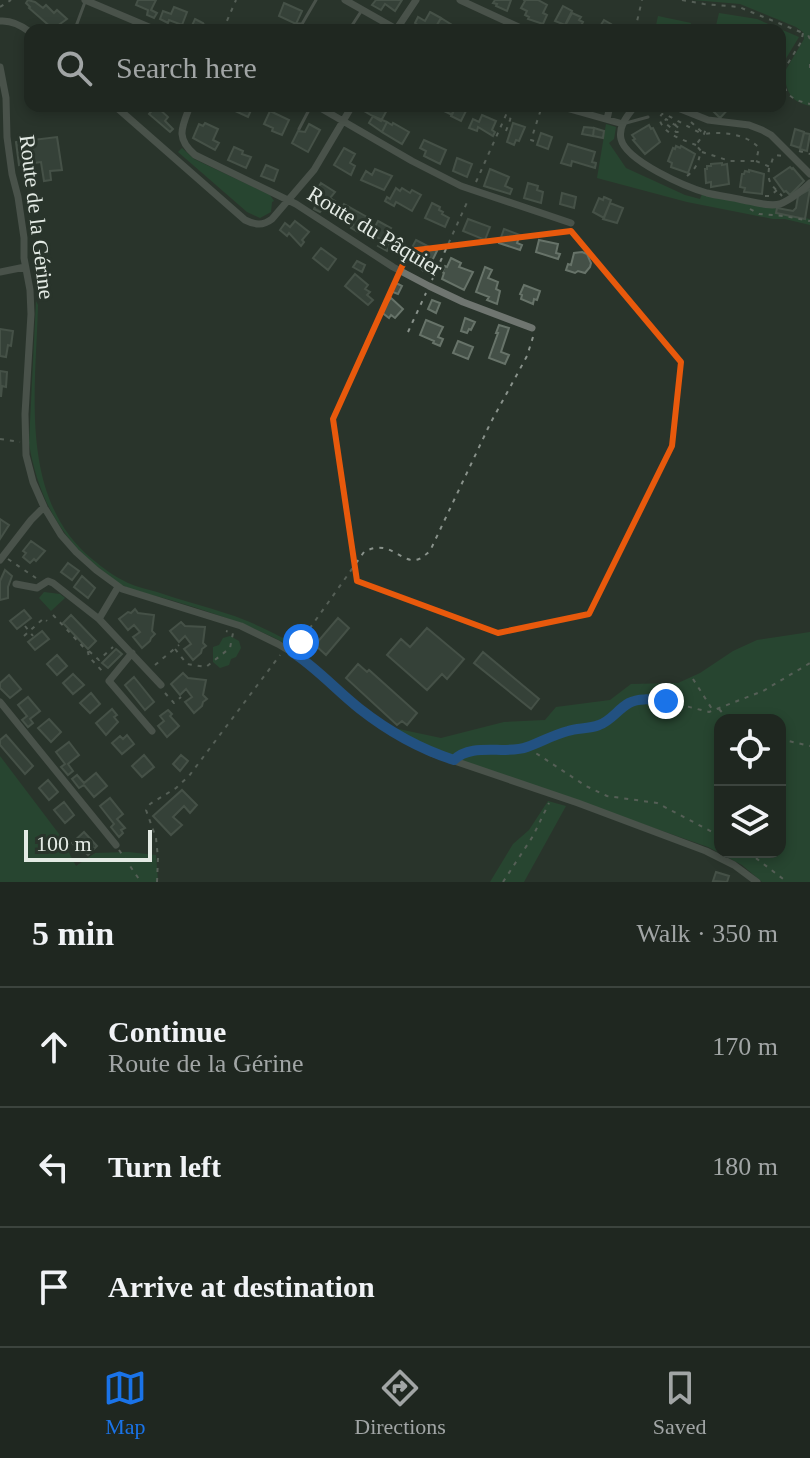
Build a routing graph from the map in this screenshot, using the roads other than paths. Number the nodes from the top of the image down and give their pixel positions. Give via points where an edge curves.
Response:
1 (85, 0) edge
2 (316, 0) edge
3 (345, 0) edge
4 (416, 0) edge
5 (460, 0) edge
6 (362, 10) junction
7 (0, 21) edge
8 (77, 24) edge
9 (142, 24) edge
10 (298, 24) dead end
11 (353, 24) edge
12 (386, 24) edge
13 (401, 24) edge
14 (512, 24) edge
15 (24, 28) edge
16 (0, 67) edge
17 (122, 112) edge
18 (188, 112) edge
19 (310, 112) edge
20 (326, 112) edge
21 (349, 112) edge
22 (581, 112) edge
23 (609, 112) edge
24 (631, 112) edge
25 (687, 112) edge
26 (648, 117) dead end
27 (607, 119) junction
28 (344, 121) junction
29 (623, 124) junction
30 (299, 129) dead end
31 (810, 174) edge
32 (810, 183) edge
33 (288, 200) junction
34 (571, 223) dead end
35 (25, 267) junction
36 (0, 272) edge
37 (532, 328) road end
38 (44, 507) junction
39 (4, 559) edge
40 (16, 584) dead end
41 (118, 587) junction
42 (99, 619) junction
43 (132, 653) junction
44 (161, 685) road end
45 (0, 702) edge
46 (152, 731) dead end
47 (116, 845) road end
48 (757, 882) edge

1 - 8 lane
1 - 9 street
2 - 10 lane
3 - 6 street
4 - 13 street
5 - 14 street
6 - 11 lane
6 - 12 street
7 - 15 street
16 - 35 street, Route de la Gérine
17 - 33 street via 245,220 266,224
18 - 33 street, Route du Pâquier via 181,133 188,149
19 - 30 lane
20 - 28 street
21 - 28 street
22 - 27 street
23 - 27 street
24 - 29 street
25 - 31 street via 762,130
26 - 29 lane
27 - 29 street
28 - 33 street
28 - 34 street via 473,190
29 - 32 street via 621,138 632,156 708,193 780,204
33 - 37 street, Route du Pâquier via 429,286
35 - 36 street
35 - 38 street, Route de la Gérine via 31,314 25,442
38 - 39 street
38 - 41 street, Route de la Gérine via 69,545
40 - 42 street via 37,588 53,583
41 - 42 street
41 - 48 street, Route de la Gérine via 254,632 288,650 391,731 431,753 706,851
42 - 43 street
43 - 44 street
43 - 46 street via 109,681
45 - 47 street

